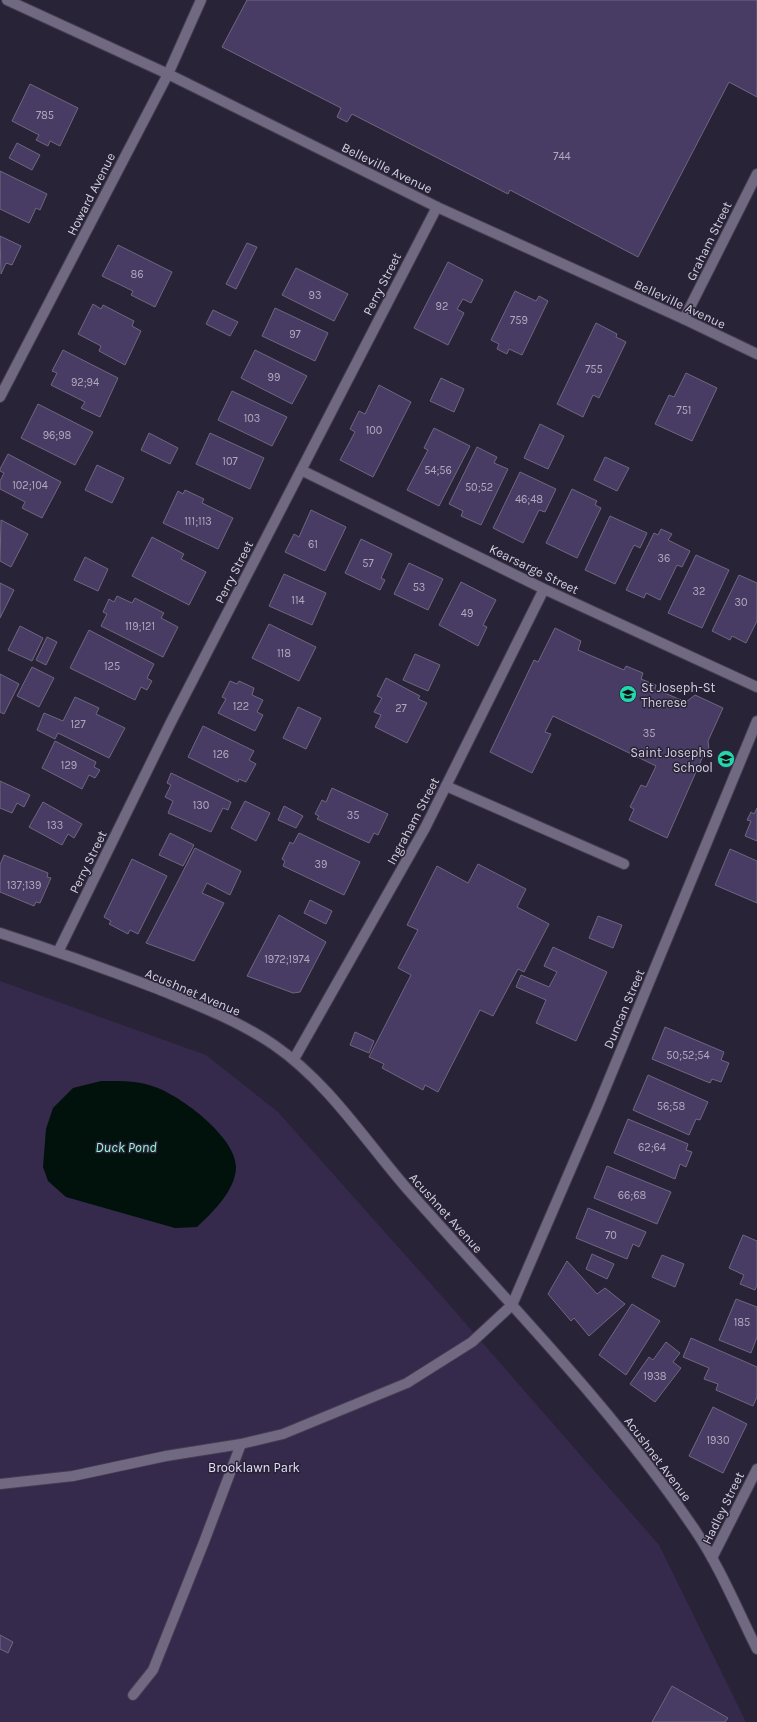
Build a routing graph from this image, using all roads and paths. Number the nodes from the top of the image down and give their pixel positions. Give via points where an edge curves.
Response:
1 (7, 0) edge
2 (201, 0) edge
3 (168, 74) junction
4 (757, 174) edge
5 (437, 207) junction
6 (684, 319) junction
7 (757, 354) edge
8 (0, 397) edge
9 (301, 470) junction
10 (544, 589) junction
11 (757, 687) edge
12 (757, 721) edge
13 (446, 786) junction
14 (624, 864) dead end
15 (0, 933) edge
16 (58, 952) junction
17 (294, 1059) junction
18 (512, 1305) junction
19 (241, 1444) junction
20 (757, 1469) edge
21 (0, 1484) edge
22 (712, 1558) junction
23 (757, 1649) edge
24 (133, 1695) dead end

1 - 3 street, Belleville Avenue
2 - 3 street, Howard Avenue
3 - 5 street, Belleville Avenue
3 - 8 street, Howard Avenue
4 - 6 street, Graham Street
5 - 6 street, Belleville Avenue
5 - 9 street, Perry Street
6 - 7 street, Belleville Avenue
9 - 10 street, Kearsarge Street
9 - 16 street, Perry Street via 171,722
10 - 11 street, Kearsarge Street
10 - 13 street, Ingraham Street
12 - 18 street, Duncan Street via 598,1106
13 - 14 street
13 - 17 street, Ingraham Street via 425,828
15 - 16 street, Acushnet Avenue
16 - 17 street, Acushnet Avenue via 195,1004 246,1029
17 - 18 street, Acushnet Avenue via 321,1086 410,1192
18 - 19 street via 472,1342 407,1383 282,1434
18 - 22 street, Acushnet Avenue via 633,1446 676,1503
19 - 21 street via 166,1456 73,1476
19 - 24 street via 153,1670
20 - 22 street, Hadley Street
22 - 23 street, Acushnet Avenue

